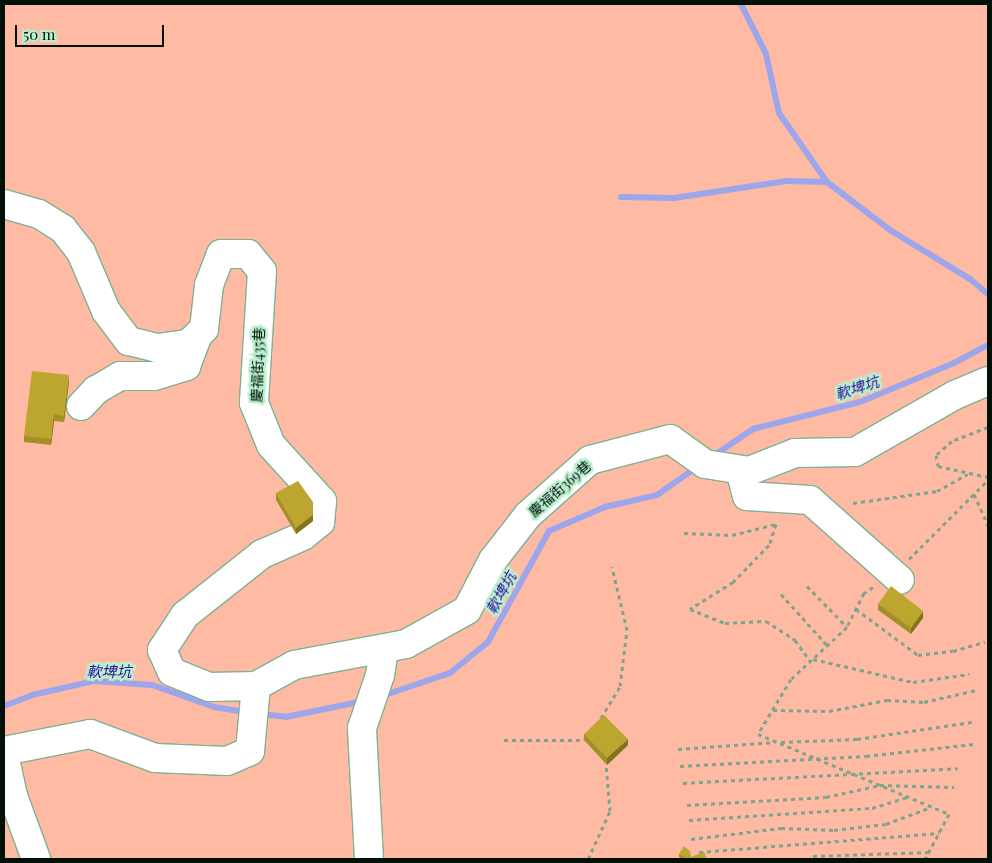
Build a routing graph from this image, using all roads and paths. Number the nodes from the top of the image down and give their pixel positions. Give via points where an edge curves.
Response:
1 (4, 204) edge
2 (198, 334) junction
3 (988, 382) edge
4 (81, 406) dead end
5 (988, 427) edge
6 (744, 471) junction
7 (969, 473) junction
8 (988, 480) edge
9 (988, 487) edge
10 (974, 494) junction
11 (854, 503) dead end
12 (988, 526) edge
13 (684, 533) dead end
14 (612, 568) dead end
15 (896, 578) junction
16 (807, 586) dead end
17 (781, 594) dead end
18 (856, 609) junction
19 (847, 627) junction
20 (985, 642) dead end
21 (827, 645) junction
22 (811, 660) junction
23 (382, 662) junction
24 (969, 674) dead end
25 (256, 686) junction
26 (977, 690) dead end
27 (772, 710) junction
28 (972, 722) dead end
29 (596, 726) edge
30 (590, 733) edge
31 (504, 740) dead end
32 (584, 740) junction
33 (778, 742) junction
34 (973, 744) dead end
35 (590, 746) edge
36 (678, 749) dead end
37 (4, 753) edge
38 (816, 758) junction
39 (602, 759) edge
40 (680, 766) dead end
41 (958, 768) dead end
42 (854, 774) junction
43 (683, 783) dead end
44 (880, 785) junction
45 (954, 787) dead end
46 (907, 797) junction
47 (687, 804) dead end
48 (932, 807) junction
49 (688, 820) dead end
50 (939, 833) junction
51 (691, 839) dead end
52 (699, 852) edge
53 (930, 852) junction
54 (813, 856) dead end
55 (36, 859) edge
56 (369, 859) edge
57 (588, 859) edge
58 (925, 859) edge

1 - 2 street via 39,214 63,228 80,252 106,311 130,341 158,348 188,344
2 - 4 street via 186,366 154,376 120,376 96,390
2 - 25 street, 慶福街435巷 via 204,329 209,285 220,254 248,254 262,271 254,403 271,445 322,501 320,522 303,536 262,554 185,615 162,650 172,672 209,687
3 - 6 street via 955,395 855,452 795,453
5 - 7 path via 952,441 936,455 938,466
6 - 15 street via 747,496 810,500
6 - 23 street, 慶福街369巷 via 705,464 670,439 590,460 528,515 493,560 466,610 406,644
7 - 8 path
7 - 11 path via 937,490
8 - 9 path
8 - 10 path
10 - 12 path
10 - 15 path
13 - 22 path via 732,535 776,524 768,545 733,582 690,609 725,623 766,621 795,640
14 - 29 path via 627,630 620,686
15 - 18 path via 864,593
16 - 19 path
17 - 21 path
18 - 19 path
18 - 20 path via 918,655 953,651
19 - 21 path
21 - 22 path
22 - 24 path via 913,682
22 - 27 path via 791,679
23 - 25 street, 慶福街369巷 via 294,666
23 - 56 street via 362,728
25 - 37 street via 250,751 228,761 155,758 90,734
26 - 27 path via 924,702 887,700 829,711
27 - 33 path via 758,734
28 - 33 path via 857,739
30 - 32 path
31 - 32 path
32 - 35 path
33 - 36 path
33 - 38 path
34 - 38 path
37 - 55 street via 13,796
38 - 40 path
38 - 42 path
39 - 57 path via 607,765 610,811
41 - 42 path
42 - 43 path
42 - 44 path
44 - 45 path
44 - 46 path
44 - 47 path via 826,797
46 - 48 path
46 - 49 path via 872,808
48 - 50 path via 948,814
48 - 51 path via 886,824 834,830 781,828
50 - 52 path
50 - 53 path
53 - 54 path
53 - 58 path

